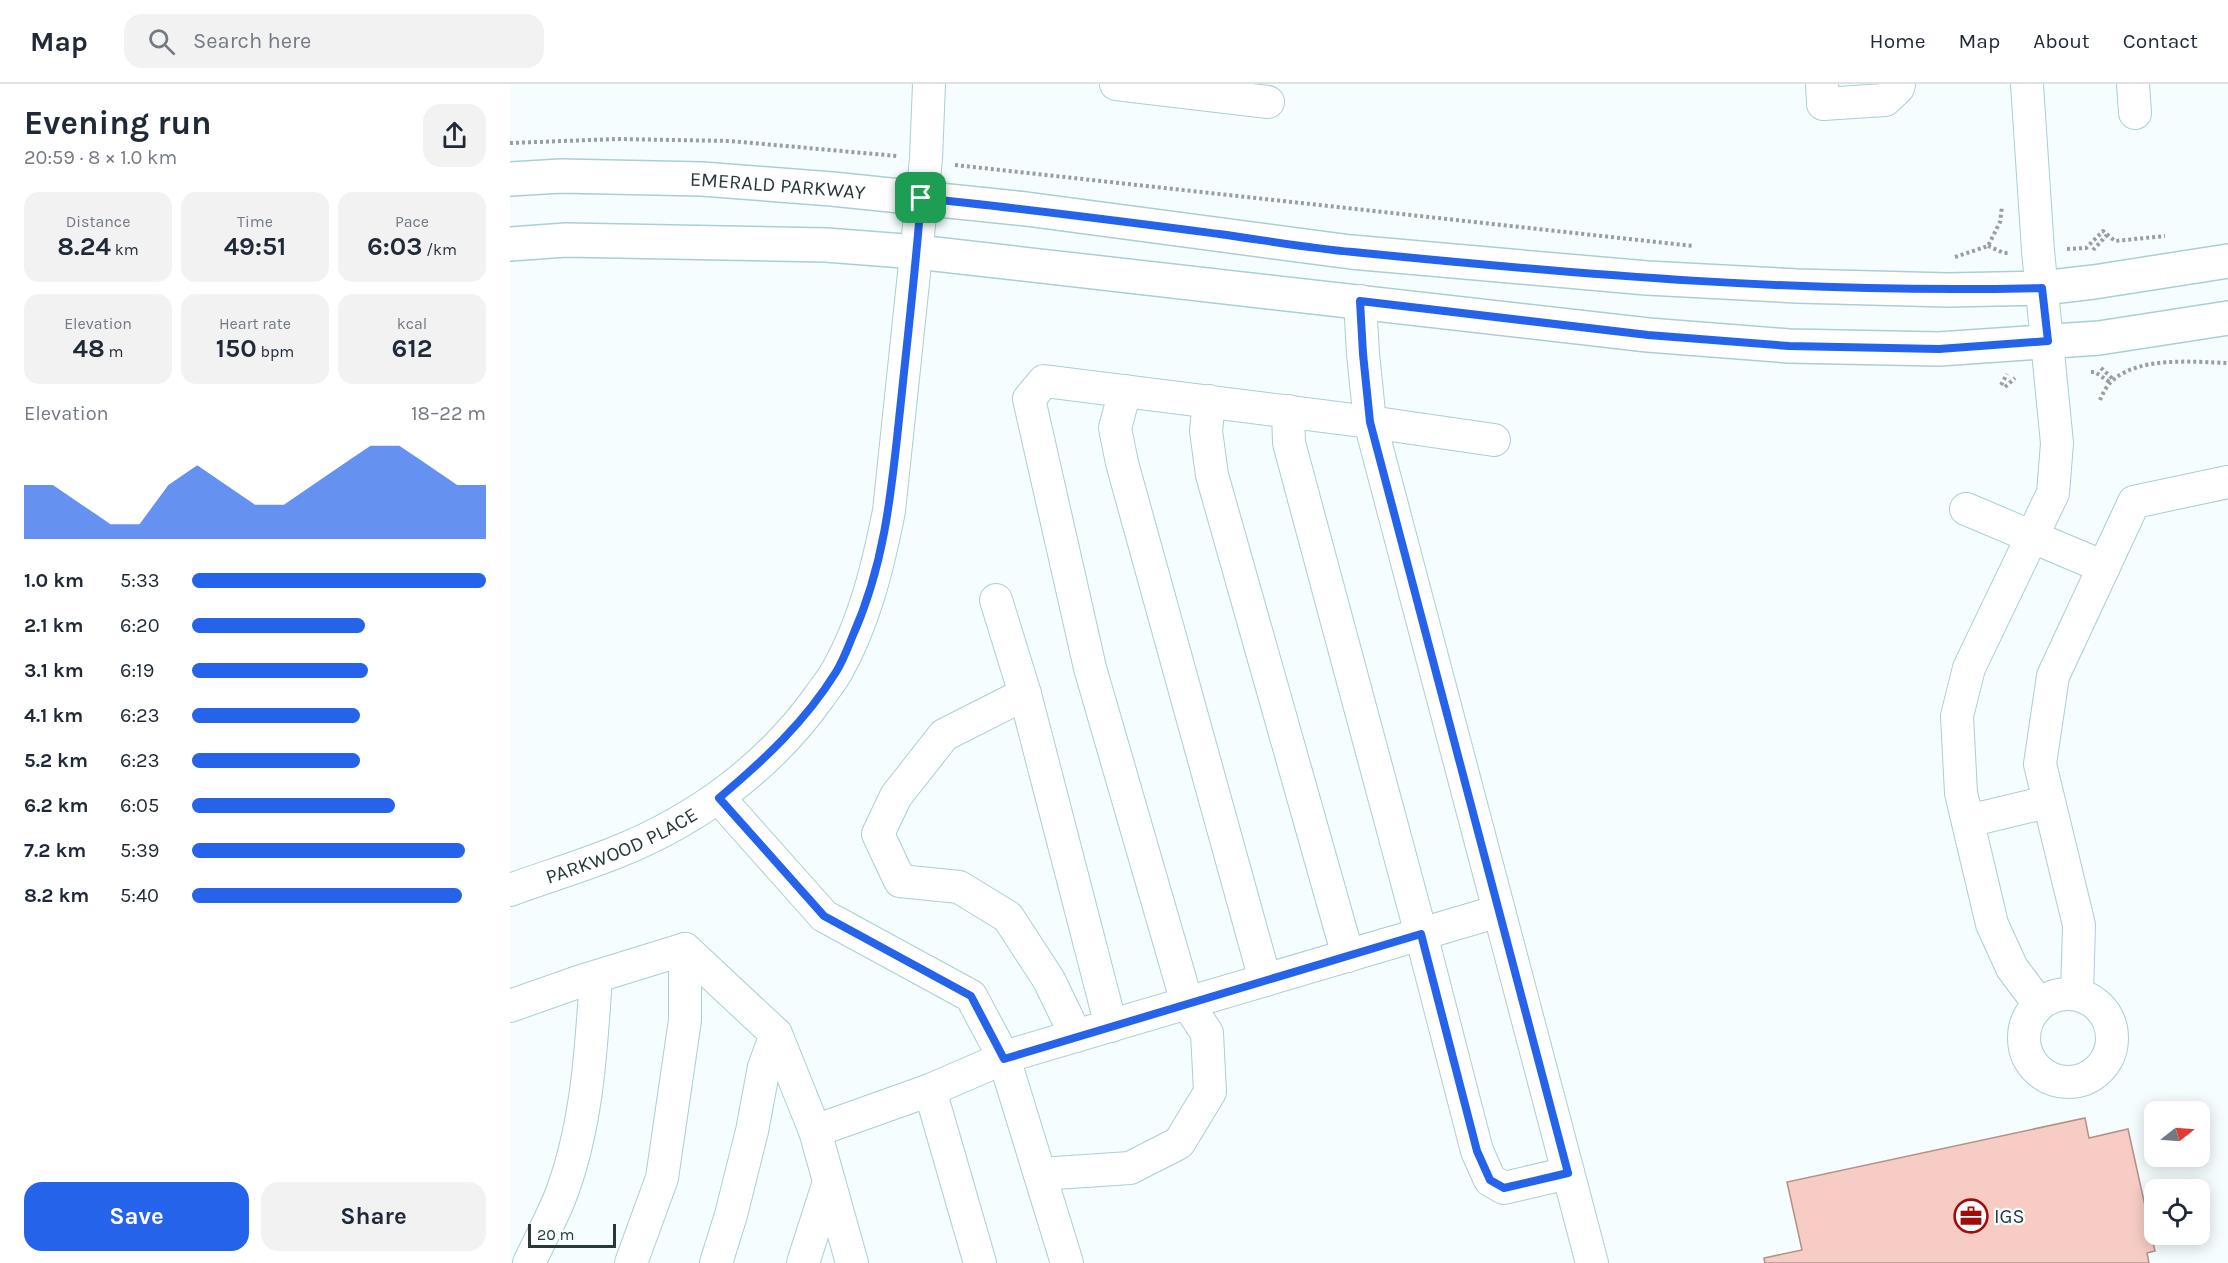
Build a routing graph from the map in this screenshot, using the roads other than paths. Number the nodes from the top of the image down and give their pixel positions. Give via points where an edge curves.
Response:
1 (929, 84) edge
2 (1116, 84) edge
3 (1822, 84) edge
4 (1899, 84) edge
5 (2027, 84) edge
6 (1268, 102) dead end
7 (510, 179) edge
8 (921, 198) junction
9 (510, 244) edge
10 (917, 252) junction
11 (2228, 261) edge
12 (2042, 288) junction
13 (1360, 301) junction
14 (2228, 318) edge
15 (2048, 341) junction
16 (1125, 391) junction
17 (1209, 401) junction
18 (1288, 411) junction
19 (1370, 422) junction
20 (1494, 440) dead end
21 (2228, 482) edge
22 (1966, 509) dead end
23 (2033, 535) junction
24 (2104, 567) junction
25 (996, 600) dead end
26 (1025, 694) junction
27 (719, 798) junction
28 (2047, 802) junction
29 (1968, 821) junction
30 (510, 890) edge
31 (1499, 911) junction
32 (1421, 934) junction
33 (685, 949) junction
34 (1348, 956) junction
35 (596, 977) junction
36 (1265, 980) junction
37 (2077, 994) junction
38 (1186, 1003) junction
39 (2039, 1004) junction
40 (510, 1006) edge
41 (1111, 1026) junction
42 (776, 1034) junction
43 (1076, 1036) junction
44 (1004, 1059) junction
45 (930, 1090) junction
46 (815, 1131) junction
47 (1568, 1173) junction
48 (1040, 1174) junction
49 (829, 1182) junction
50 (530, 1263) edge
51 (631, 1263) edge
52 (716, 1263) edge
53 (803, 1263) edge
54 (852, 1263) edge
55 (980, 1263) edge
56 (1067, 1263) edge
57 (1592, 1263) edge

1 - 8 street, PARKWOOD PLACE
2 - 6 street
3 - 4 street via 1823,104 1885,100
5 - 12 street
7 - 8 main road, EMERALD PARKWAY via 702,179
8 - 10 street, PARKWOOD PLACE
8 - 12 main road, EMERALD PARKWAY via 1026,208 1351,252 1647,278 1856,288
9 - 10 main road via 590,240 826,245
10 - 13 main road
10 - 27 street, PARKWOOD PLACE via 889,511 878,567 860,618 837,671 802,721
11 - 12 main road, EMERALD PARKWAY
12 - 15 street
13 - 15 main road via 1648,335 1789,346 1939,349
13 - 19 street
14 - 15 main road via 2099,338
15 - 23 street via 2057,443 2053,493
16 - 17 street
16 - 36 street via 1115,428 1122,463
16 - 38 street via 1044,381 1029,399 1090,668
17 - 18 street
17 - 34 street via 1206,431 1212,475
18 - 19 street
18 - 32 street via 1289,443
19 - 20 street
19 - 31 street
21 - 24 street via 2134,502
22 - 23 street
23 - 24 street
23 - 29 street via 1969,668 1957,716 1961,793
24 - 28 street via 2053,676 2040,764
25 - 26 street
26 - 41 street
26 - 43 street via 944,735 896,796 878,834 900,881 959,887 1008,917 1049,980
27 - 30 street, PARKWOOD PLACE via 618,852
27 - 44 street via 824,916 971,996
28 - 29 street
28 - 37 street via 2079,925
29 - 39 street via 1992,924 2012,968
31 - 32 street
31 - 47 street
32 - 34 street
32 - 47 street via 1477,1151 1490,1180 1504,1188
33 - 35 street
33 - 42 street
33 - 51 street via 685,1020 662,1178
34 - 36 street
35 - 40 street
35 - 50 street via 591,1061 577,1140 559,1199
36 - 38 street
37 - 39 street via 2066,993
37 - 39 street via 2094,1002 2110,1024 2112,1041 2102,1066 2076,1082 2059,1082 2041,1074 2030,1061 2023,1035
38 - 41 street
38 - 48 street via 1207,1033 1210,1092 1179,1143 1130,1168
41 - 43 street
42 - 46 street
42 - 52 street via 764,1067 752,1131
43 - 44 street
44 - 45 street
44 - 48 street
45 - 46 street
45 - 55 street
46 - 49 street
47 - 57 street
48 - 56 street
49 - 53 street
49 - 54 street

